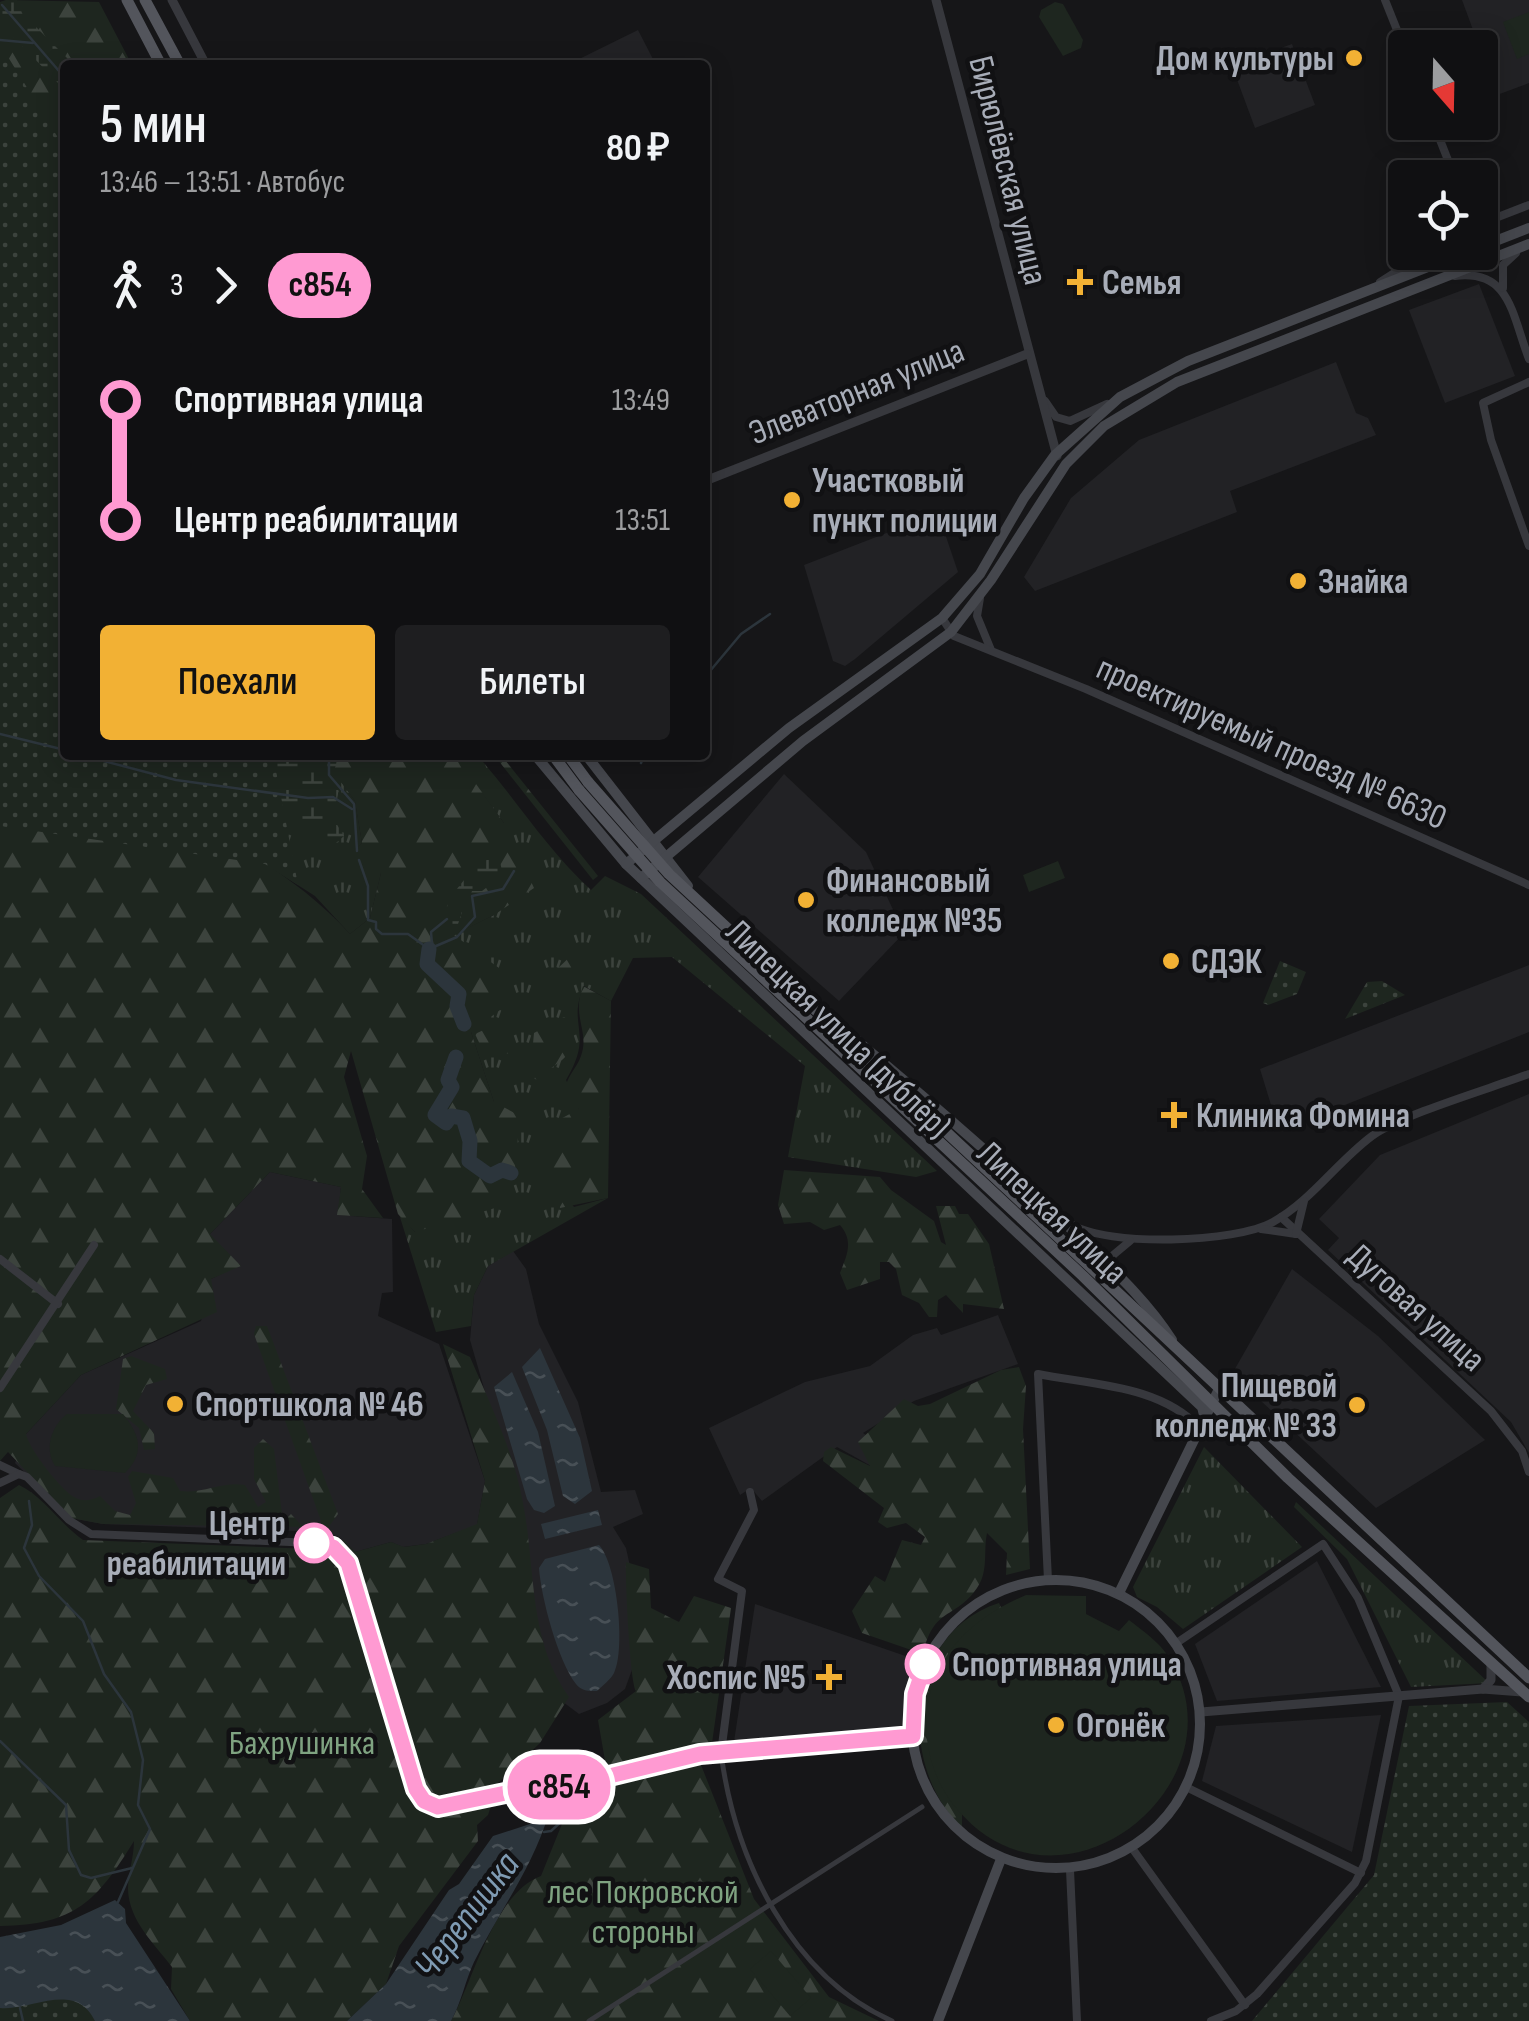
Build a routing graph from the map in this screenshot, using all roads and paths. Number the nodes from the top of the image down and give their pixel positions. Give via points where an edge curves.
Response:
1 (127, 0) edge
2 (145, 0) edge
3 (172, 0) edge
4 (936, 0) edge
5 (1385, 0) edge
6 (1397, 30) edge
7 (158, 60) edge
8 (177, 60) edge
9 (203, 60) edge
10 (1529, 204) edge
11 (1498, 217) edge
12 (1529, 228) edge
13 (1498, 240) edge
14 (1529, 245) edge
15 (1398, 270) edge
16 (1419, 270) edge
17 (1445, 277) junction
18 (1362, 292) junction
19 (1503, 292) junction
20 (1028, 354) junction
21 (1529, 360) edge
22 (1034, 381) junction
23 (1529, 382) edge
24 (1120, 397) junction
25 (1055, 455) junction
26 (1066, 464) junction
27 (710, 479) edge
28 (1529, 546) edge
29 (981, 594) junction
30 (942, 618) junction
31 (951, 632) junction
32 (991, 650) junction
33 (538, 760) edge
34 (558, 760) edge
35 (570, 760) edge
36 (590, 760) edge
37 (583, 786) junction
38 (618, 795) junction
39 (584, 818) junction
40 (654, 842) junction
41 (665, 858) junction
42 (626, 864) junction
43 (641, 878) junction
44 (1529, 885) edge
45 (856, 1057) junction
46 (1529, 1074) edge
47 (1305, 1197) junction
48 (1055, 1214) junction
49 (1281, 1217) junction
50 (1256, 1229) junction
51 (1296, 1234) junction
52 (1130, 1240) junction
53 (94, 1245) dead end
54 (0, 1258) edge
55 (1114, 1271) junction
56 (58, 1304) junction
57 (1120, 1328) junction
58 (1176, 1345) junction
59 (1164, 1359) junction
60 (0, 1388) edge
61 (1219, 1389) junction
62 (1212, 1405) junction
63 (1203, 1424) junction
64 (0, 1465) edge
65 (1529, 1472) edge
66 (20, 1474) junction
67 (0, 1483) edge
68 (750, 1492) dead end
69 (1048, 1580) junction
70 (1119, 1594) junction
71 (1178, 1642) junction
72 (1491, 1662) junction
73 (1529, 1678) edge
74 (1483, 1690) junction
75 (1526, 1695) edge
76 (1400, 1696) junction
77 (1201, 1712) junction
78 (913, 1736) junction
79 (721, 1753) junction
80 (1186, 1787) junction
81 (922, 1807) dead end
82 (1132, 1848) junction
83 (1001, 1859) junction
84 (1070, 1870) junction
85 (1361, 1873) junction
86 (771, 1905) junction
87 (1245, 2005) junction
88 (589, 2021) edge
89 (892, 2021) edge
90 (938, 2021) edge
91 (1077, 2021) edge
92 (1211, 2021) edge

1 - 7 main road
2 - 8 main road
3 - 9 street
4 - 20 street, Бирюлёвская улица
5 - 6 street
10 - 11 street
12 - 13 main road
14 - 17 main road
14 - 19 street via 1505,262
15 - 18 street
16 - 18 main road
17 - 19 street via 1482,274
17 - 26 main road via 1177,382 1104,426
18 - 24 main road via 1188,361
19 - 21 street
20 - 22 street, Бирюлёвская улица
20 - 27 street, Элеваторная улица
22 - 24 street via 1053,414 1066,421
22 - 25 street, Бирюлёвская улица
23 - 28 street via 1483,403
24 - 25 main road
25 - 26 street
25 - 30 main road via 980,574
26 - 29 main road
29 - 31 main road
29 - 32 street via 977,616
30 - 31 street
30 - 40 main road via 789,728
31 - 32 street, проектируемый проезд № 6630
31 - 41 main road via 803,740
32 - 44 street, проектируемый проезд № 6630
33 - 39 main road, Липецкая улица (дублёр)
34 - 37 main road, Липецкая улица
35 - 37 main road, Липецкая улица
36 - 38 main road, Липецкая улица (дублёр)
37 - 45 main road, Липецкая улица, bridge via 660,882
38 - 39 street via 622,812 613,825 600,828
38 - 40 main road, Липецкая улица (дублёр)
39 - 42 main road, Липецкая улица (дублёр)
40 - 41 main road, Липецкая улица (дублёр)
40 - 42 main road
41 - 43 main road
41 - 45 main road, Липецкая улица (дублёр)
42 - 43 main road, Липецкая улица (дублёр)
43 - 45 main road, Липецкая улица (дублёр)
45 - 48 main road, Липецкая улица (дублёр)
45 - 57 main road, Липецкая улица (дублёр)
45 - 58 main road, Липецкая улица
45 - 59 main road, Липецкая улица
46 - 47 street via 1372,1136
47 - 49 street
47 - 51 street
48 - 52 street via 1091,1236
48 - 55 main road, Липецкая улица (дублёр)
49 - 50 street
49 - 51 street, Дуговая улица
50 - 51 street
50 - 52 street
51 - 65 street, Дуговая улица via 1491,1411 1522,1451
52 - 55 street via 1112,1256
53 - 56 street
54 - 56 street
55 - 58 main road, Липецкая улица (дублёр)
56 - 60 street
57 - 59 main road, Липецкая улица (дублёр)
57 - 63 main road, Липецкая улица (дублёр) via 1202,1407
58 - 61 main road, Липецкая улица
59 - 62 main road, Липецкая улица
61 - 62 main road
61 - 73 main road, Липецкая улица
62 - 63 main road
62 - 72 main road, Липецкая улица
63 - 69 street via 1154,1396 1038,1374
63 - 70 main road
64 - 66 street
66 - 67 street
66 - 79 street via 91,1534 314,1543 339,1551 359,1596 416,1789 433,1806 564,1787
68 - 79 street via 754,1510 718,1579 742,1591
69 - 70 main road
69 - 78 main road via 1000,1592 956,1620 925,1664
70 - 71 main road via 1154,1616
71 - 76 street via 1323,1544 1358,1598
71 - 77 main road
72 - 74 street
72 - 75 main road, Липецкая улица
74 - 75 street
74 - 76 street
76 - 77 street
76 - 85 street
77 - 80 main road
78 - 79 street
78 - 83 main road via 935,1804 969,1840
79 - 86 street via 732,1804
80 - 82 main road
80 - 85 street
81 - 86 street
82 - 84 main road
82 - 87 street
83 - 84 main road
83 - 90 main road
84 - 91 street
85 - 87 street
86 - 88 street
86 - 89 street via 818,1973
87 - 92 street

